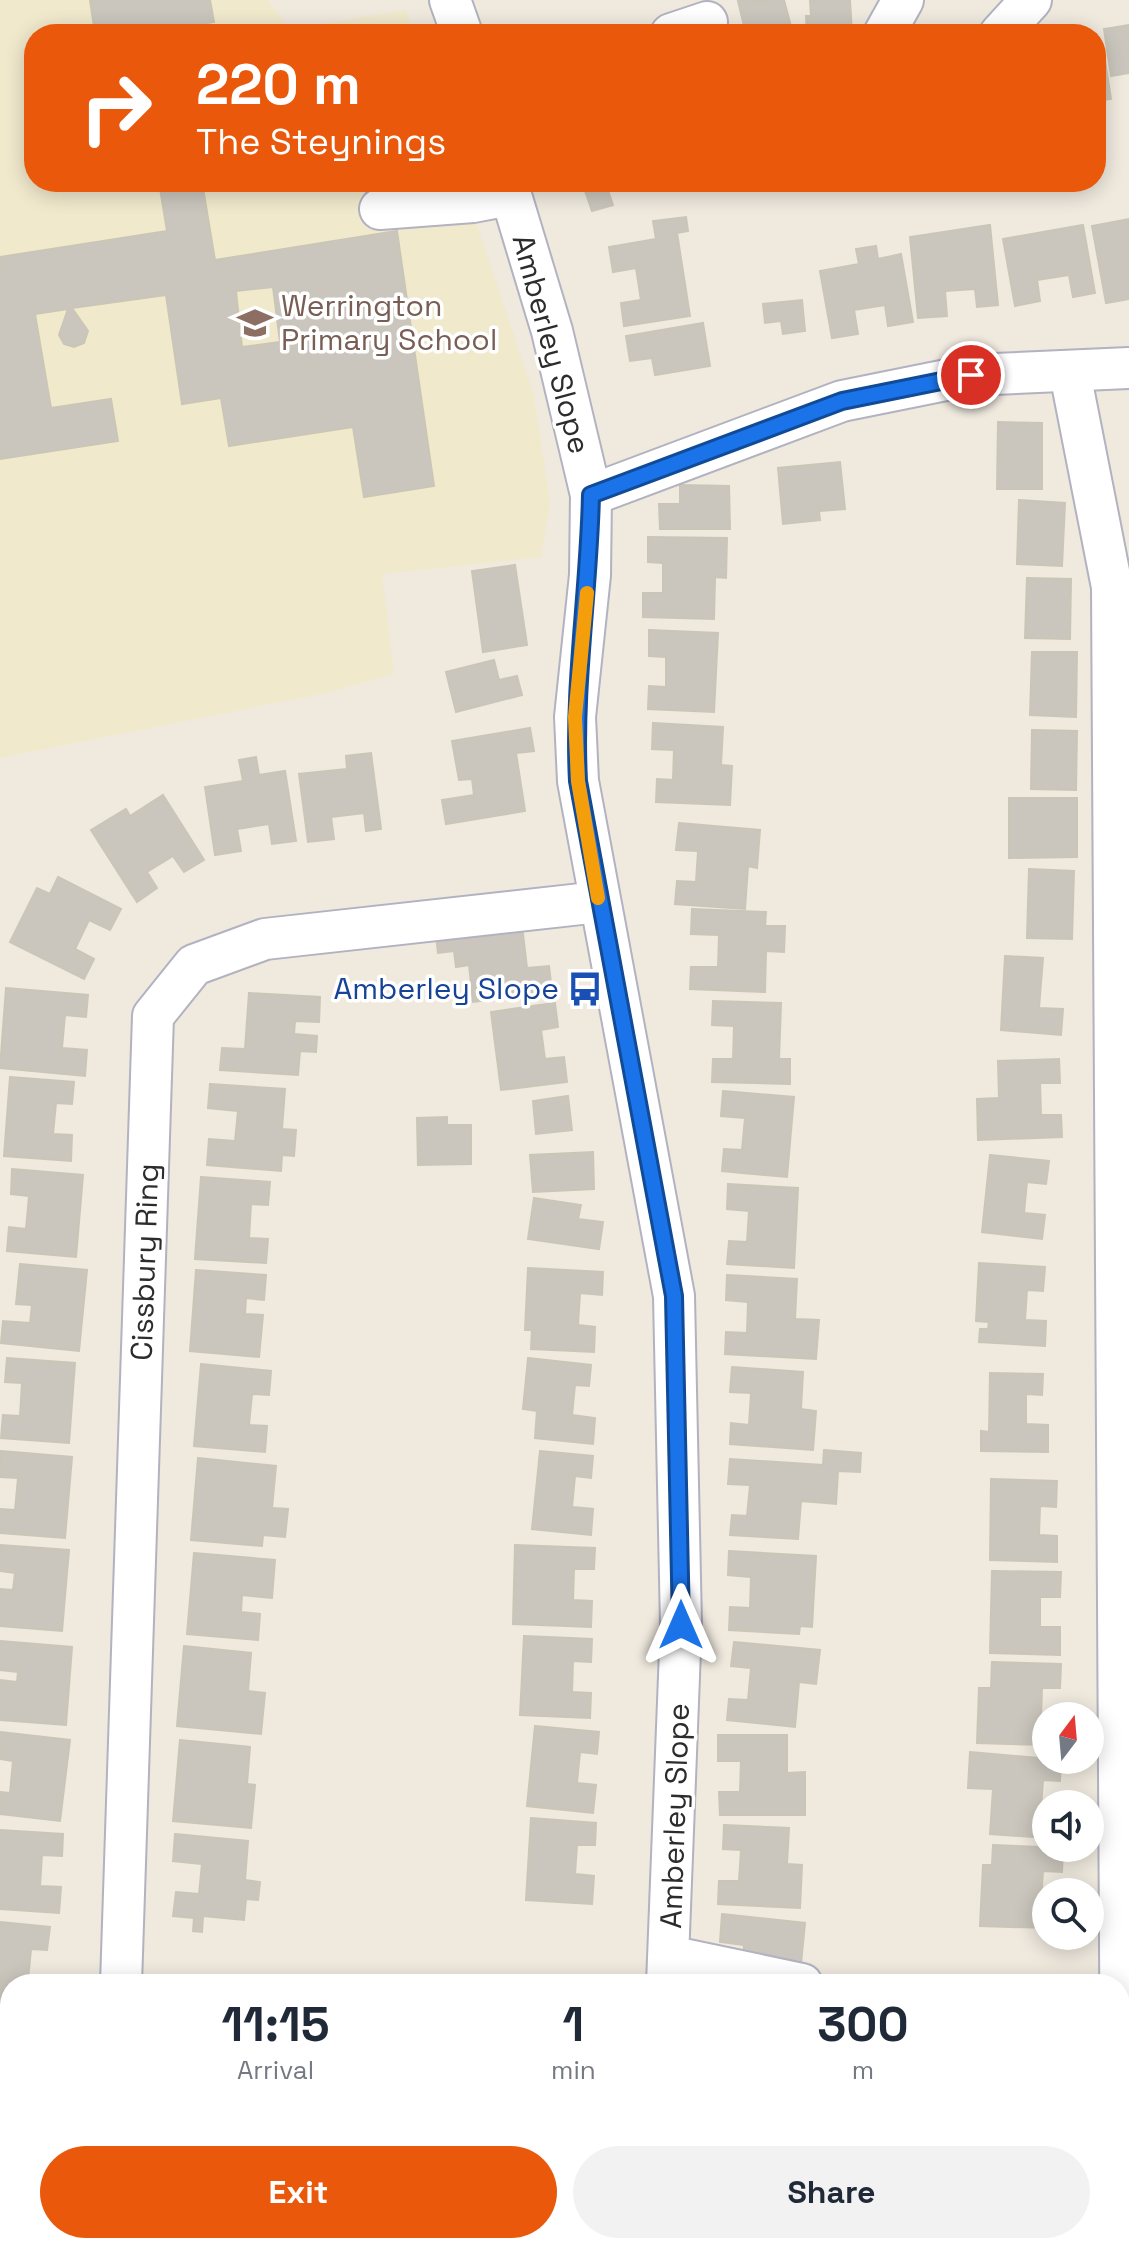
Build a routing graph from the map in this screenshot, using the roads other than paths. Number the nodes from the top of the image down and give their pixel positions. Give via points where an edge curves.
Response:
1 (450, 0) edge
2 (1031, 0) edge
3 (458, 24) edge
4 (1009, 24) edge
5 (498, 192) edge
6 (509, 192) edge
7 (380, 209) dead end
8 (1129, 368) edge
9 (1070, 373) junction
10 (591, 495) junction
11 (599, 902) junction
12 (668, 1970) edge
13 (121, 1974) edge
14 (706, 1974) edge
15 (1107, 1974) edge

1 - 3 street
2 - 4 street
5 - 7 street via 473,202
6 - 10 street, Amberley Slope via 552,331
8 - 9 street
9 - 10 street via 971,375 842,401
9 - 15 street via 1112,587
10 - 11 street, Amberley Slope via 590,575 575,717 578,781
11 - 12 street, Amberley Slope via 674,1296 681,1625
11 - 13 street, Cissbury Ring via 265,939 194,965 153,1016
12 - 14 street

